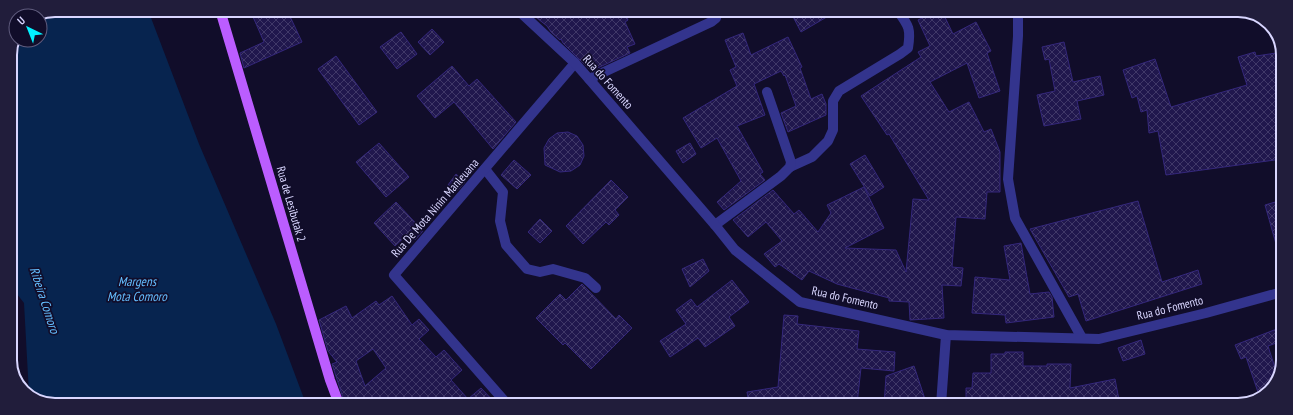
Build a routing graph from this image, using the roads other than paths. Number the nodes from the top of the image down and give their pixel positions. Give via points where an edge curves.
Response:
1 (222, 17) edge
2 (525, 17) edge
3 (716, 17) edge
4 (903, 17) edge
5 (1018, 17) edge
6 (575, 63) junction
7 (589, 79) junction
8 (766, 92) dead end
9 (790, 167) junction
10 (485, 169) junction
11 (715, 225) junction
12 (596, 288) dead end
13 (1276, 294) edge
14 (946, 334) junction
15 (1082, 338) junction
16 (337, 398) edge
17 (502, 398) edge
18 (941, 398) edge

1 - 16 main road, Rua de Lesibutak 2
2 - 6 street, Rua do Fomento
3 - 7 street via 711,22
4 - 9 street via 908,24 910,35 908,48 839,91 833,101 833,130 828,141 812,157
5 - 15 street via 1008,179 1015,218
6 - 7 street, Rua do Fomento
6 - 10 street, Rua De Mota Ninin Manleuana
7 - 11 street, Rua do Fomento
8 - 9 street via 791,162
9 - 11 street
10 - 12 street via 503,192 500,221 506,245 527,269 540,272 553,269 585,278
10 - 17 street, Rua De Mota Ninin Manleuana via 394,275
11 - 14 street, Rua do Fomento via 735,250 800,302
13 - 15 street, Rua do Fomento via 1099,339
14 - 15 street, Rua do Fomento
14 - 18 street

